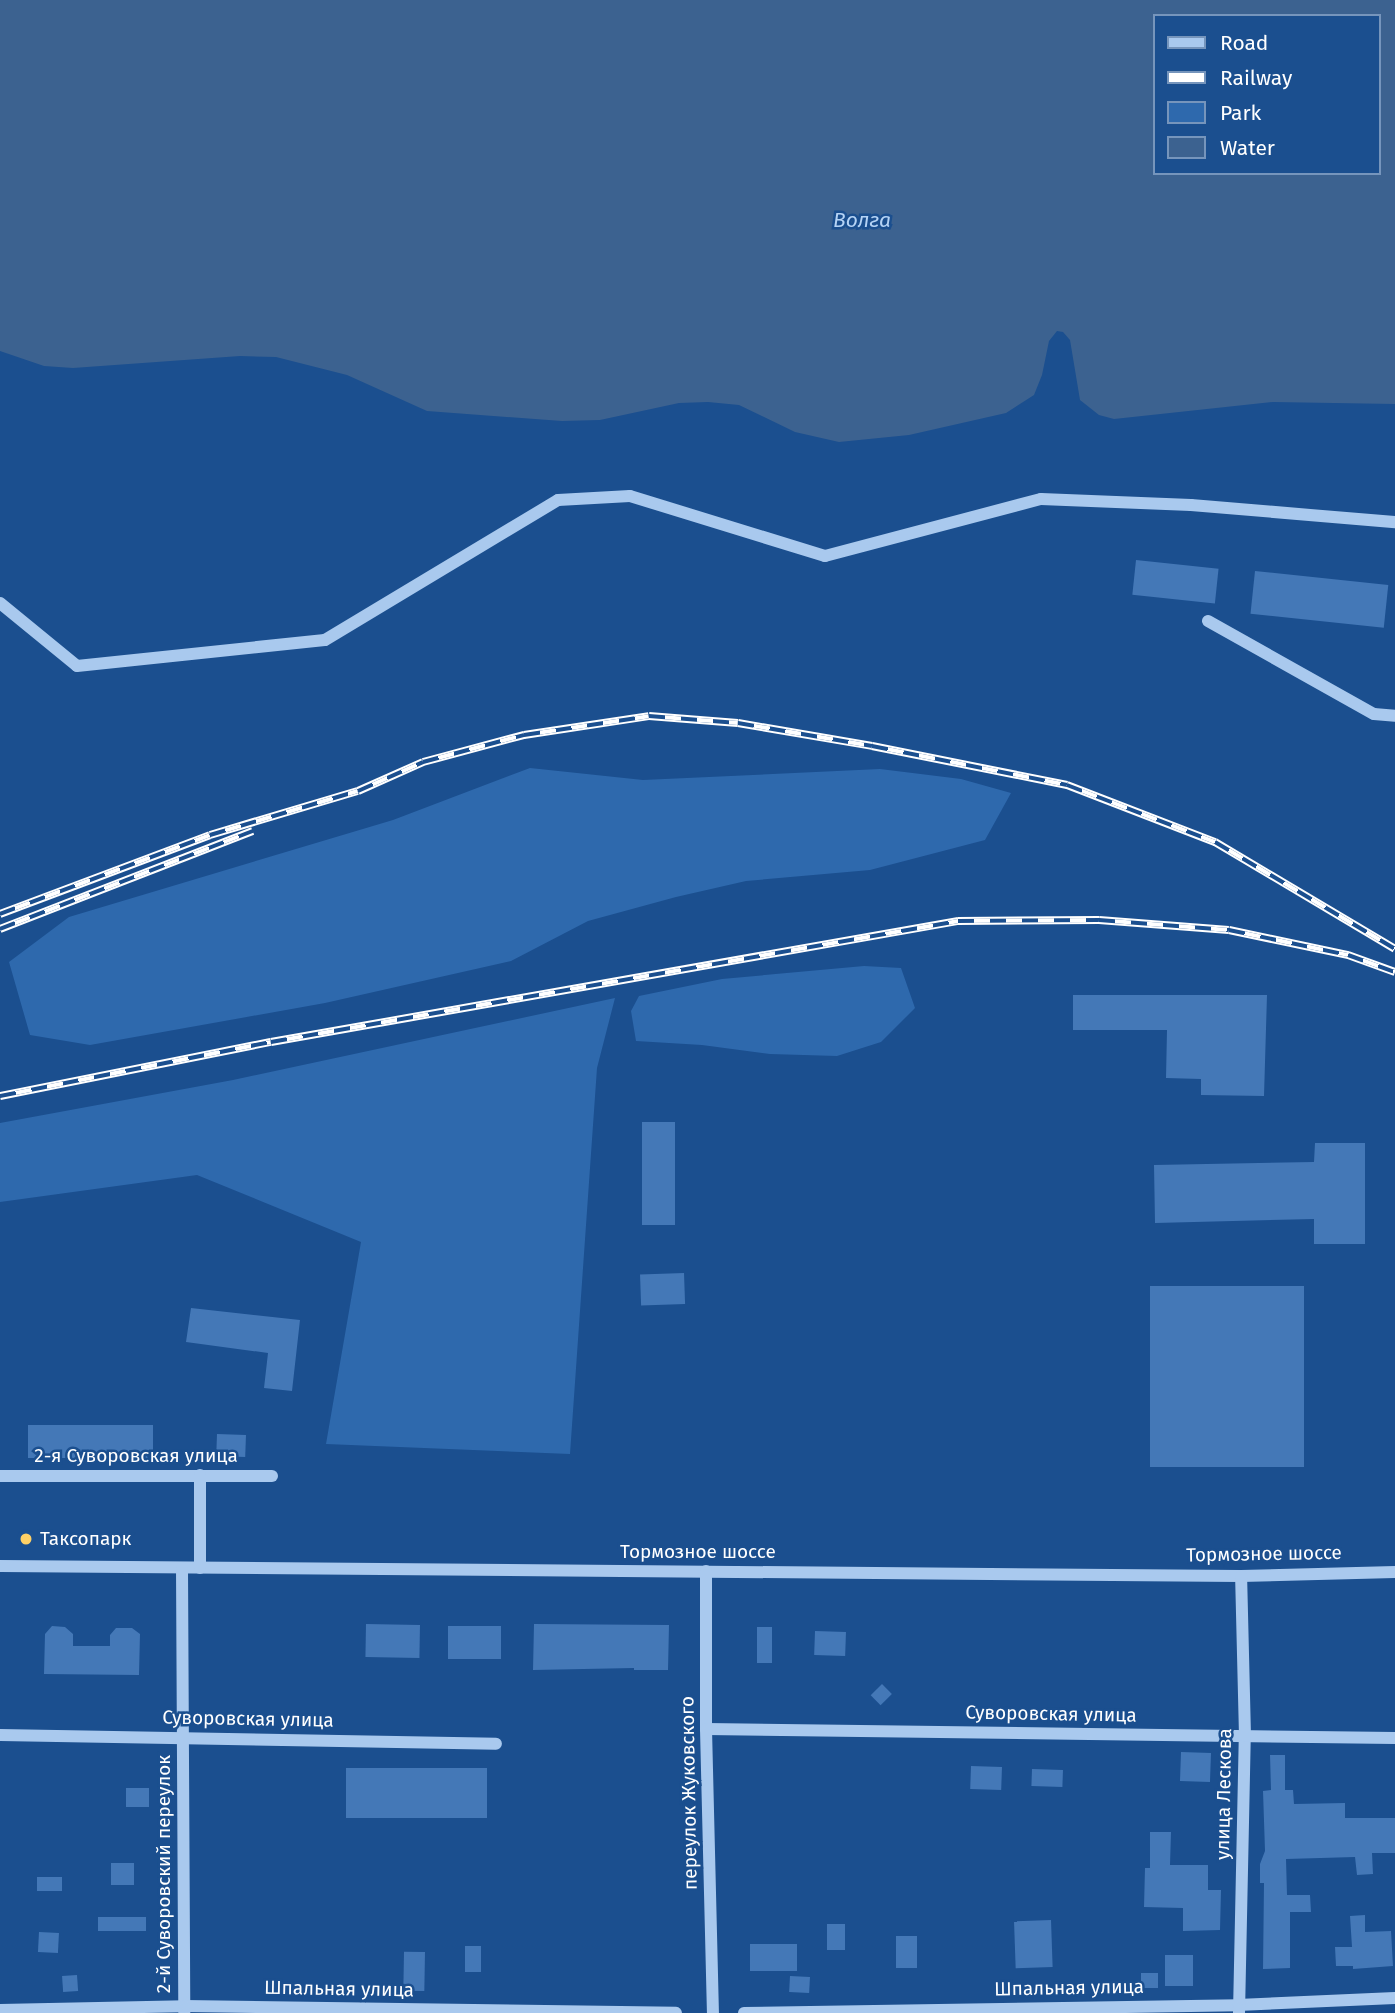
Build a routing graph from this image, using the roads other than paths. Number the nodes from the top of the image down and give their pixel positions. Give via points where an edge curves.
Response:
1 (1395, 522) edge
2 (0, 603) edge
3 (1208, 621) dead end
4 (1395, 716) edge
5 (200, 1475) junction
6 (0, 1476) edge
7 (272, 1476) dead end
8 (0, 1566) edge
9 (182, 1567) junction
10 (200, 1567) junction
11 (706, 1571) junction
12 (1395, 1572) edge
13 (1241, 1576) junction
14 (706, 1729) junction
15 (0, 1735) edge
16 (1245, 1736) junction
17 (183, 1737) junction
18 (1395, 1738) edge
19 (496, 1744) dead end
20 (1395, 1998) edge
21 (184, 2009) edge
22 (1238, 2009) edge
23 (0, 2010) edge
24 (677, 2013) edge
25 (713, 2013) edge
26 (744, 2013) edge

1 - 2 street via 1191,505 1041,499 825,556 630,496 558,500 325,640 77,666
3 - 4 street via 1374,714
5 - 6 street, 2-я Суворовская улица
5 - 7 street, 2-я Суворовская улица
5 - 10 street
8 - 9 street, Тормозное шоссе
9 - 10 street, Тормозное шоссе
9 - 17 street, 2-й Суворовский переулок
10 - 11 street, Тормозное шоссе
11 - 13 street, Тормозное шоссе
11 - 14 street, переулок Жуковского
12 - 13 street, Тормозное шоссе
13 - 16 street, улица Лескова
14 - 16 street, Суворовская улица
14 - 25 street, переулок Жуковского
15 - 17 street, Суворовская улица
16 - 18 street, Суворовская улица
16 - 22 street, улица Лескова
17 - 19 street, Суворовская улица
17 - 21 street, 2-й Суворовский переулок
20 - 22 street, Шпальная улица
21 - 23 street, Шпальная улица
21 - 24 street, Шпальная улица
22 - 26 street, Шпальная улица

